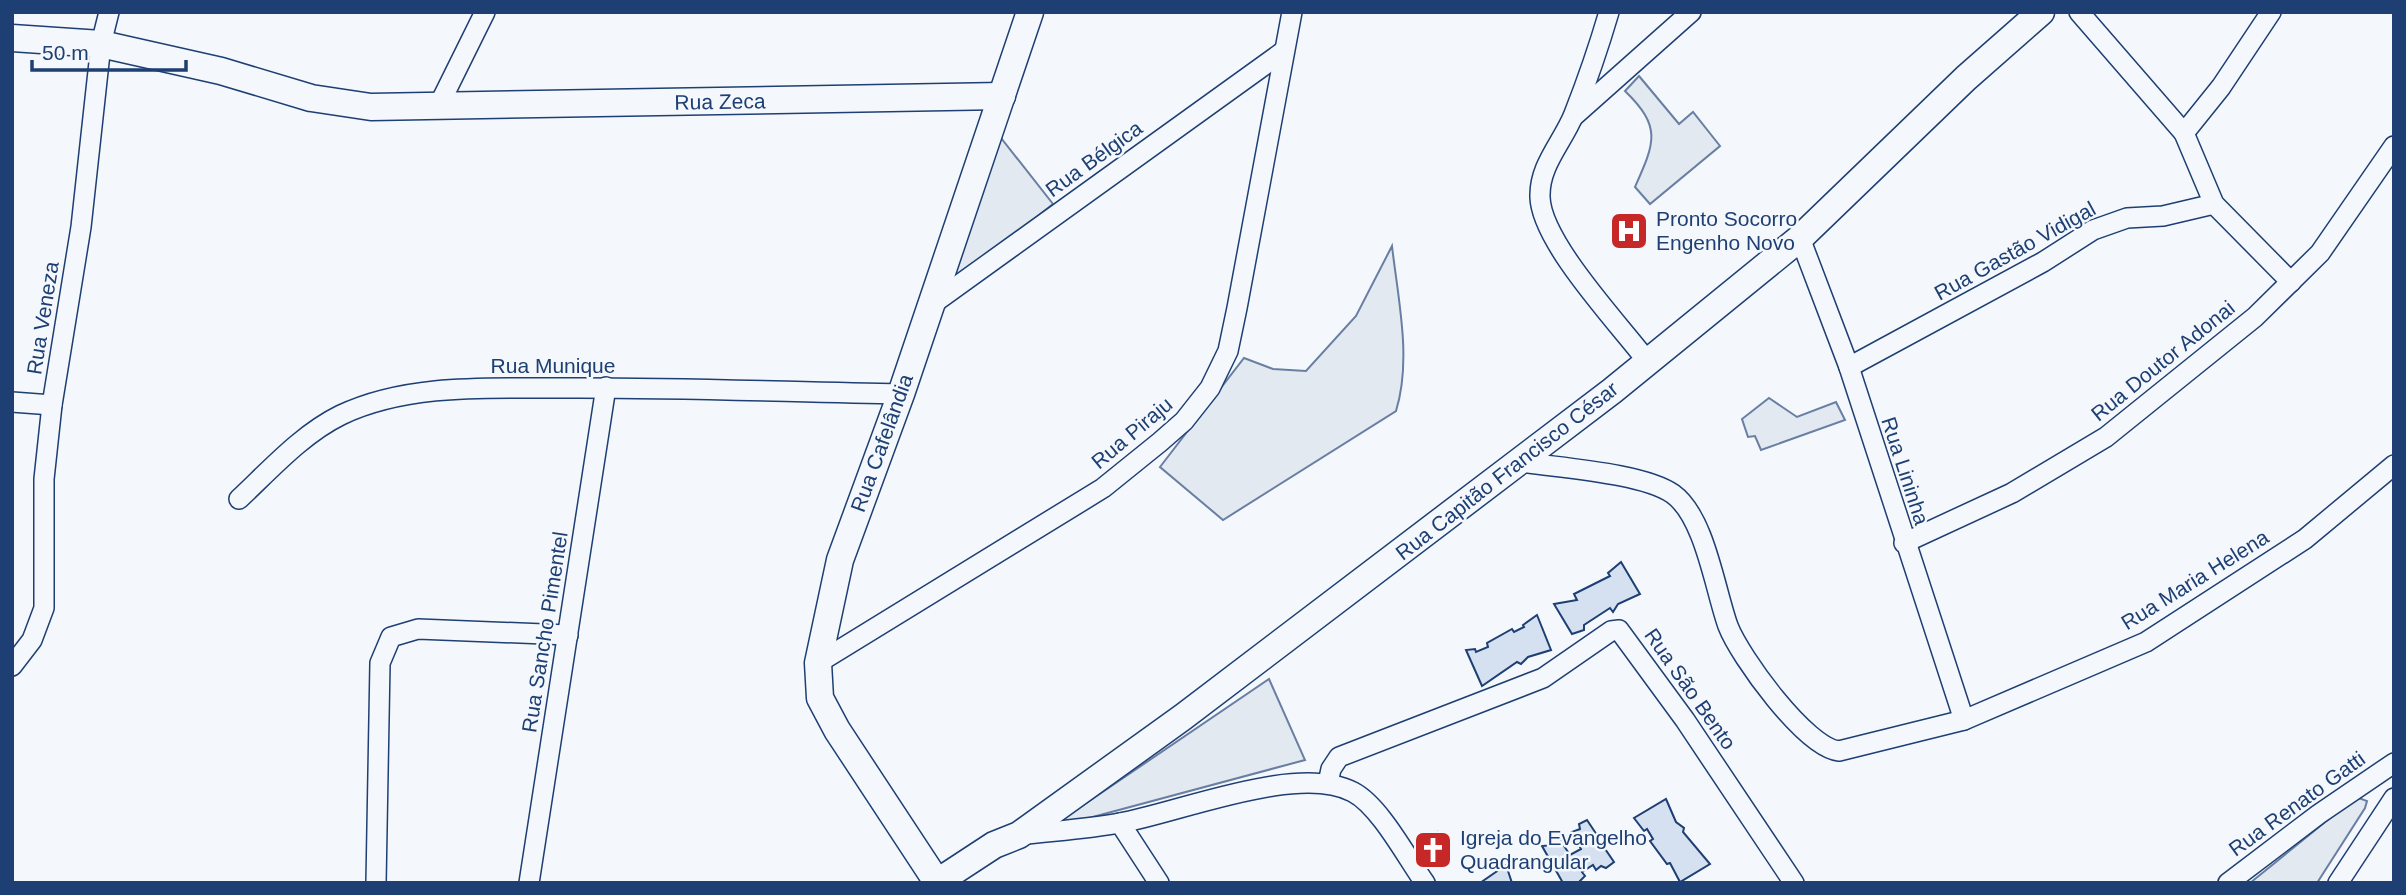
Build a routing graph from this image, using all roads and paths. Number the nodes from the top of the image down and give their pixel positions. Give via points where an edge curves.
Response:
1 (109, 12) edge
2 (485, 12) edge
3 (1030, 12) edge
4 (1292, 12) edge
5 (1609, 12) edge
6 (1691, 12) edge
7 (2041, 12) edge
8 (2079, 12) edge
9 (2271, 12) edge
10 (12, 38) edge
11 (101, 44) junction
12 (1284, 51) junction
13 (1002, 96) junction
14 (438, 107) junction
15 (1573, 117) junction
16 (2184, 133) junction
17 (2394, 146) edge
18 (2214, 204) junction
19 (1800, 238) junction
20 (2291, 282) junction
21 (931, 305) junction
22 (1647, 361) junction
23 (1849, 367) junction
24 (606, 387) junction
25 (901, 394) junction
26 (12, 402) edge
27 (52, 405) junction
28 (1522, 462) junction
29 (2394, 465) edge
30 (239, 499) dead end
31 (1904, 543) junction
32 (568, 635) junction
33 (818, 663) junction
34 (12, 666) edge
35 (1964, 720) junction
36 (2394, 763) edge
37 (1328, 783) junction
38 (2394, 798) edge
39 (1119, 823) junction
40 (1019, 835) junction
41 (376, 883) edge
42 (529, 883) edge
43 (937, 883) edge
44 (1160, 883) edge
45 (1425, 883) edge
46 (1794, 883) edge
47 (2228, 883) edge
48 (2337, 883) edge

1 - 11 street, Rua Veneza
2 - 14 street
3 - 13 street, Rua Cafelândia
4 - 12 street, Rua Piraju
5 - 15 street
6 - 15 street
7 - 19 street, Rua Capitão Francisco César
8 - 16 street
9 - 16 street
10 - 11 street, Rua Zeca
11 - 14 street, Rua Zeca via 338,104
11 - 27 street, Rua Veneza via 80,227
12 - 21 street, Rua Bélgica
12 - 33 street, Rua Piraju via 1228,352 1210,388 1184,421 1103,488
13 - 14 street, Rua Zeca
13 - 21 street, Rua Cafelândia
15 - 22 street via 1542,174 1539,198 1546,222 1557,245
16 - 18 street
17 - 20 street, Rua Doutor Adonai via 2320,253
18 - 20 street
18 - 23 street, Rua Gastão Vidigal via 2163,216 2127,218 2093,230
19 - 22 street, Rua Capitão Francisco César
19 - 23 street, Rua Lininha
20 - 31 street, Rua Doutor Adonai via 2255,317 2106,437 2012,493
21 - 25 street, Rua Cafelândia
22 - 28 street, Rua Capitão Francisco César
23 - 31 street, Rua Lininha
24 - 25 street, Rua Munique
24 - 30 street, Rua Munique via 453,391 364,406 316,432
24 - 32 street, Rua Sancho Pimentel
25 - 33 street, Rua Cafelândia via 840,560
26 - 27 street
27 - 34 street, Rua Veneza via 44,479 44,608 33,640
28 - 35 street, Rua Maria Helena via 1643,481 1674,495 1693,517 1730,630 1770,692 1803,732 1827,750 1849,751
28 - 40 street, Rua Capitão Francisco César
29 - 35 street, Rua Maria Helena via 2305,539 2146,642
31 - 35 street, Rua Lininha
32 - 41 street via 418,629 391,637 380,663
32 - 42 street, Rua Sancho Pimentel
33 - 43 street, Rua Cafelândia via 820,698 837,730
36 - 47 street, Rua Renato Gatti
37 - 39 street via 1278,786
37 - 45 street via 1356,793 1370,805
37 - 46 street, Rua São Bento via 1339,757 1543,678 1619,630
38 - 48 street
39 - 40 street
39 - 44 street
40 - 43 street, Rua Capitão Francisco César via 994,845

